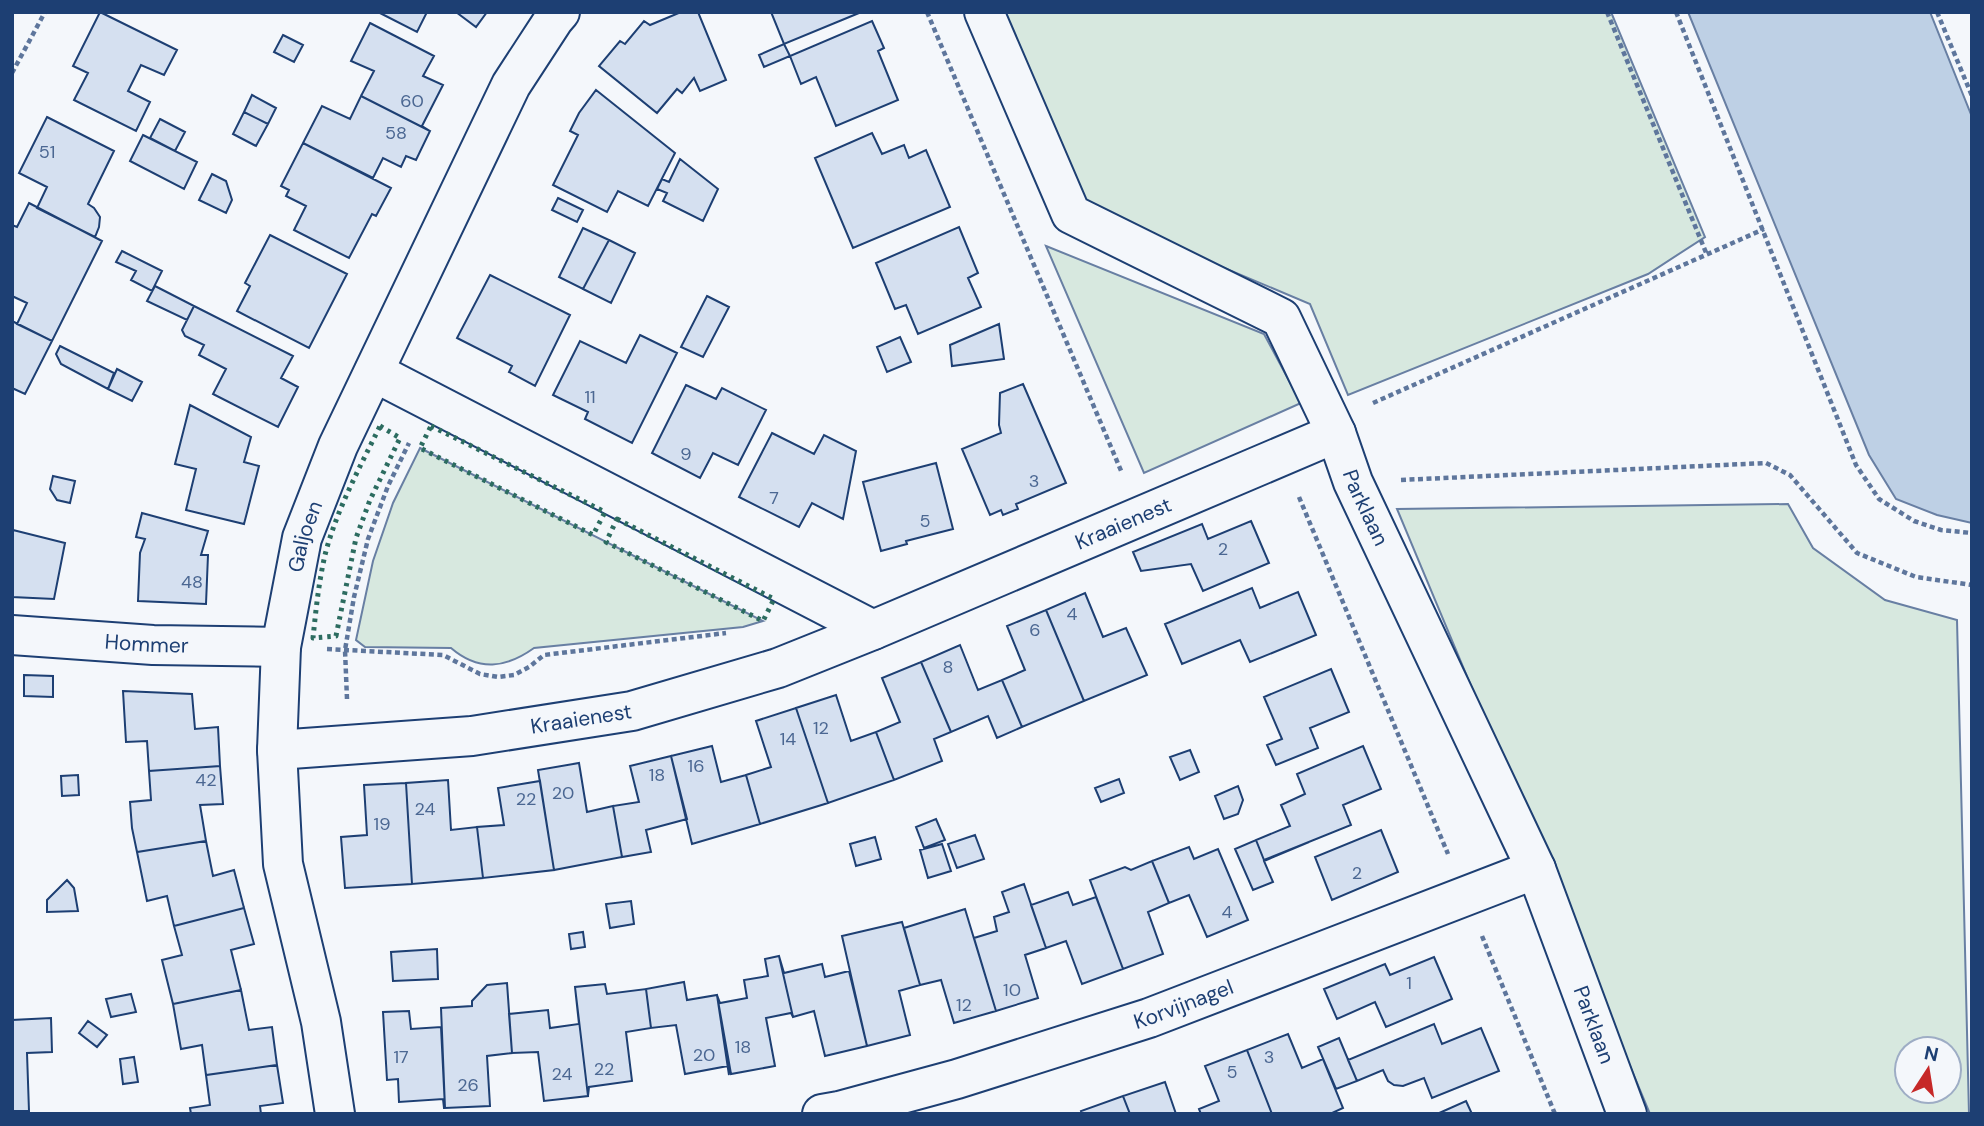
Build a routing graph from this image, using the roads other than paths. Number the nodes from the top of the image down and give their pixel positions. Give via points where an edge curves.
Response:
1 (560, 12) edge
2 (984, 12) edge
3 (374, 372) junction
4 (1333, 427) junction
5 (873, 630) junction
6 (12, 635) edge
7 (281, 647) junction
8 (277, 750) junction
9 (1536, 869) junction
10 (334, 1114) edge
11 (821, 1114) edge
12 (1627, 1114) edge

1 - 3 street, Galjoen via 511,85
2 - 4 street, Parklaan via 1071,214 1281,318
3 - 5 street
3 - 7 street, Galjoen via 338,446 302,538
4 - 5 street, Kraaienest via 1282,456
4 - 9 street, Parklaan via 1353,482
5 - 8 street, Kraaienest via 778,668 632,711 472,736
6 - 7 street, Hommer via 153,645
7 - 8 street, Galjoen
8 - 10 street, Galjoen via 283,864 321,1022
9 - 11 street, Korvijnagel via 1149,1018 957,1079
9 - 12 street, Parklaan

